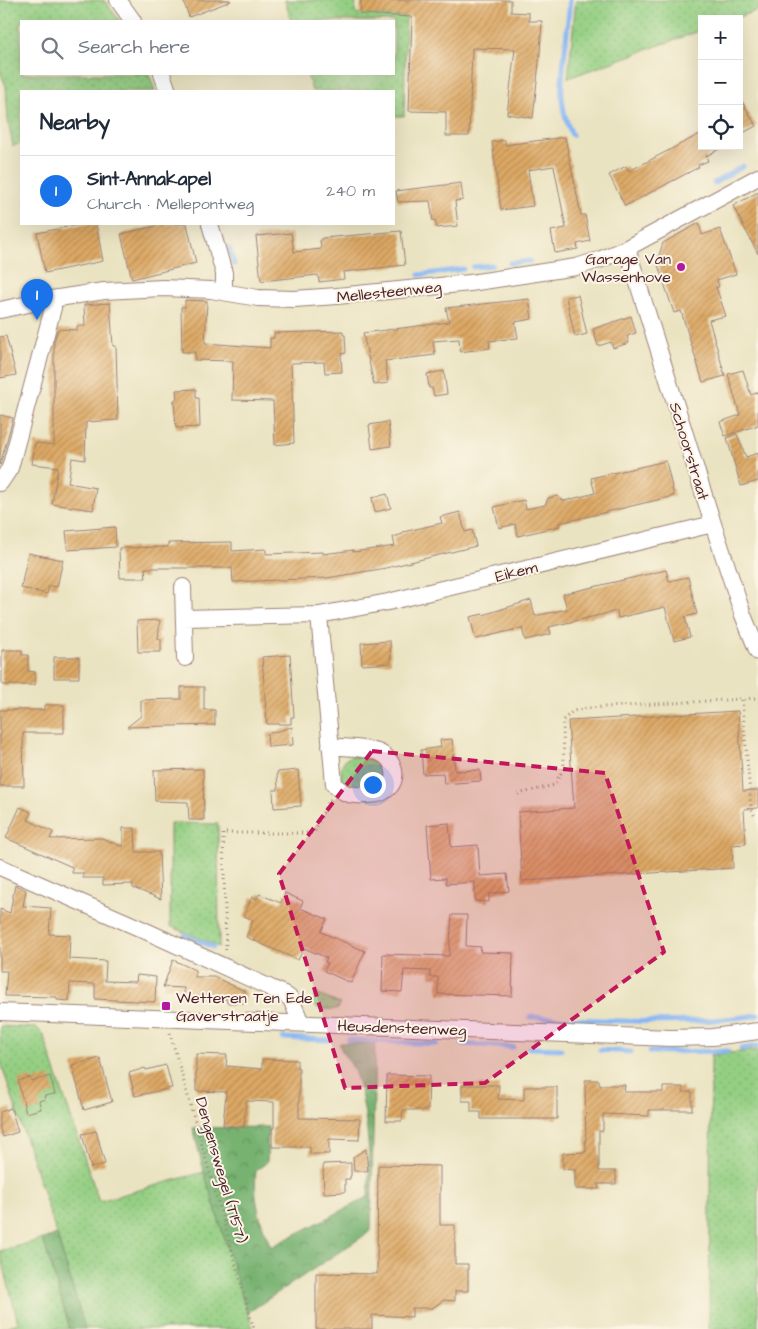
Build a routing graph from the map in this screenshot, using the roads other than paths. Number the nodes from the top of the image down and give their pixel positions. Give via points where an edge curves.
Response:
1 (118, 0) edge
2 (132, 20) edge
3 (162, 75) edge
4 (168, 90) edge
5 (758, 177) edge
6 (210, 225) edge
7 (627, 248) junction
8 (224, 292) junction
9 (52, 299) junction
10 (0, 310) edge
11 (0, 483) edge
12 (713, 524) junction
13 (183, 587) dead end
14 (319, 615) junction
15 (184, 618) junction
16 (758, 652) edge
17 (184, 658) dead end
18 (330, 746) junction
19 (0, 867) edge
20 (0, 1012) edge
21 (301, 1023) junction
22 (758, 1031) edge

1 - 2 street
3 - 4 street
5 - 7 street, Mellesteenweg
6 - 8 street via 224,273
7 - 8 street, Mellesteenweg via 576,267 444,286 294,299 258,298
7 - 12 street, Schoorstraat
8 - 9 street, Mellesteenweg via 163,288 104,291
9 - 10 street, Mellesteenweg
9 - 11 street via 53,308 10,468
12 - 14 street, Eikem via 388,602
12 - 16 street, Schoorstraat
13 - 15 street
14 - 15 street, Eikem
14 - 18 street
15 - 17 street
18 - 18 street via 334,784 338,790 355,796 376,795 388,789 395,772 390,761 379,752
19 - 21 street via 284,994 291,999
20 - 21 street, Heusdensteenweg
21 - 22 street, Heusdensteenweg via 671,1038

